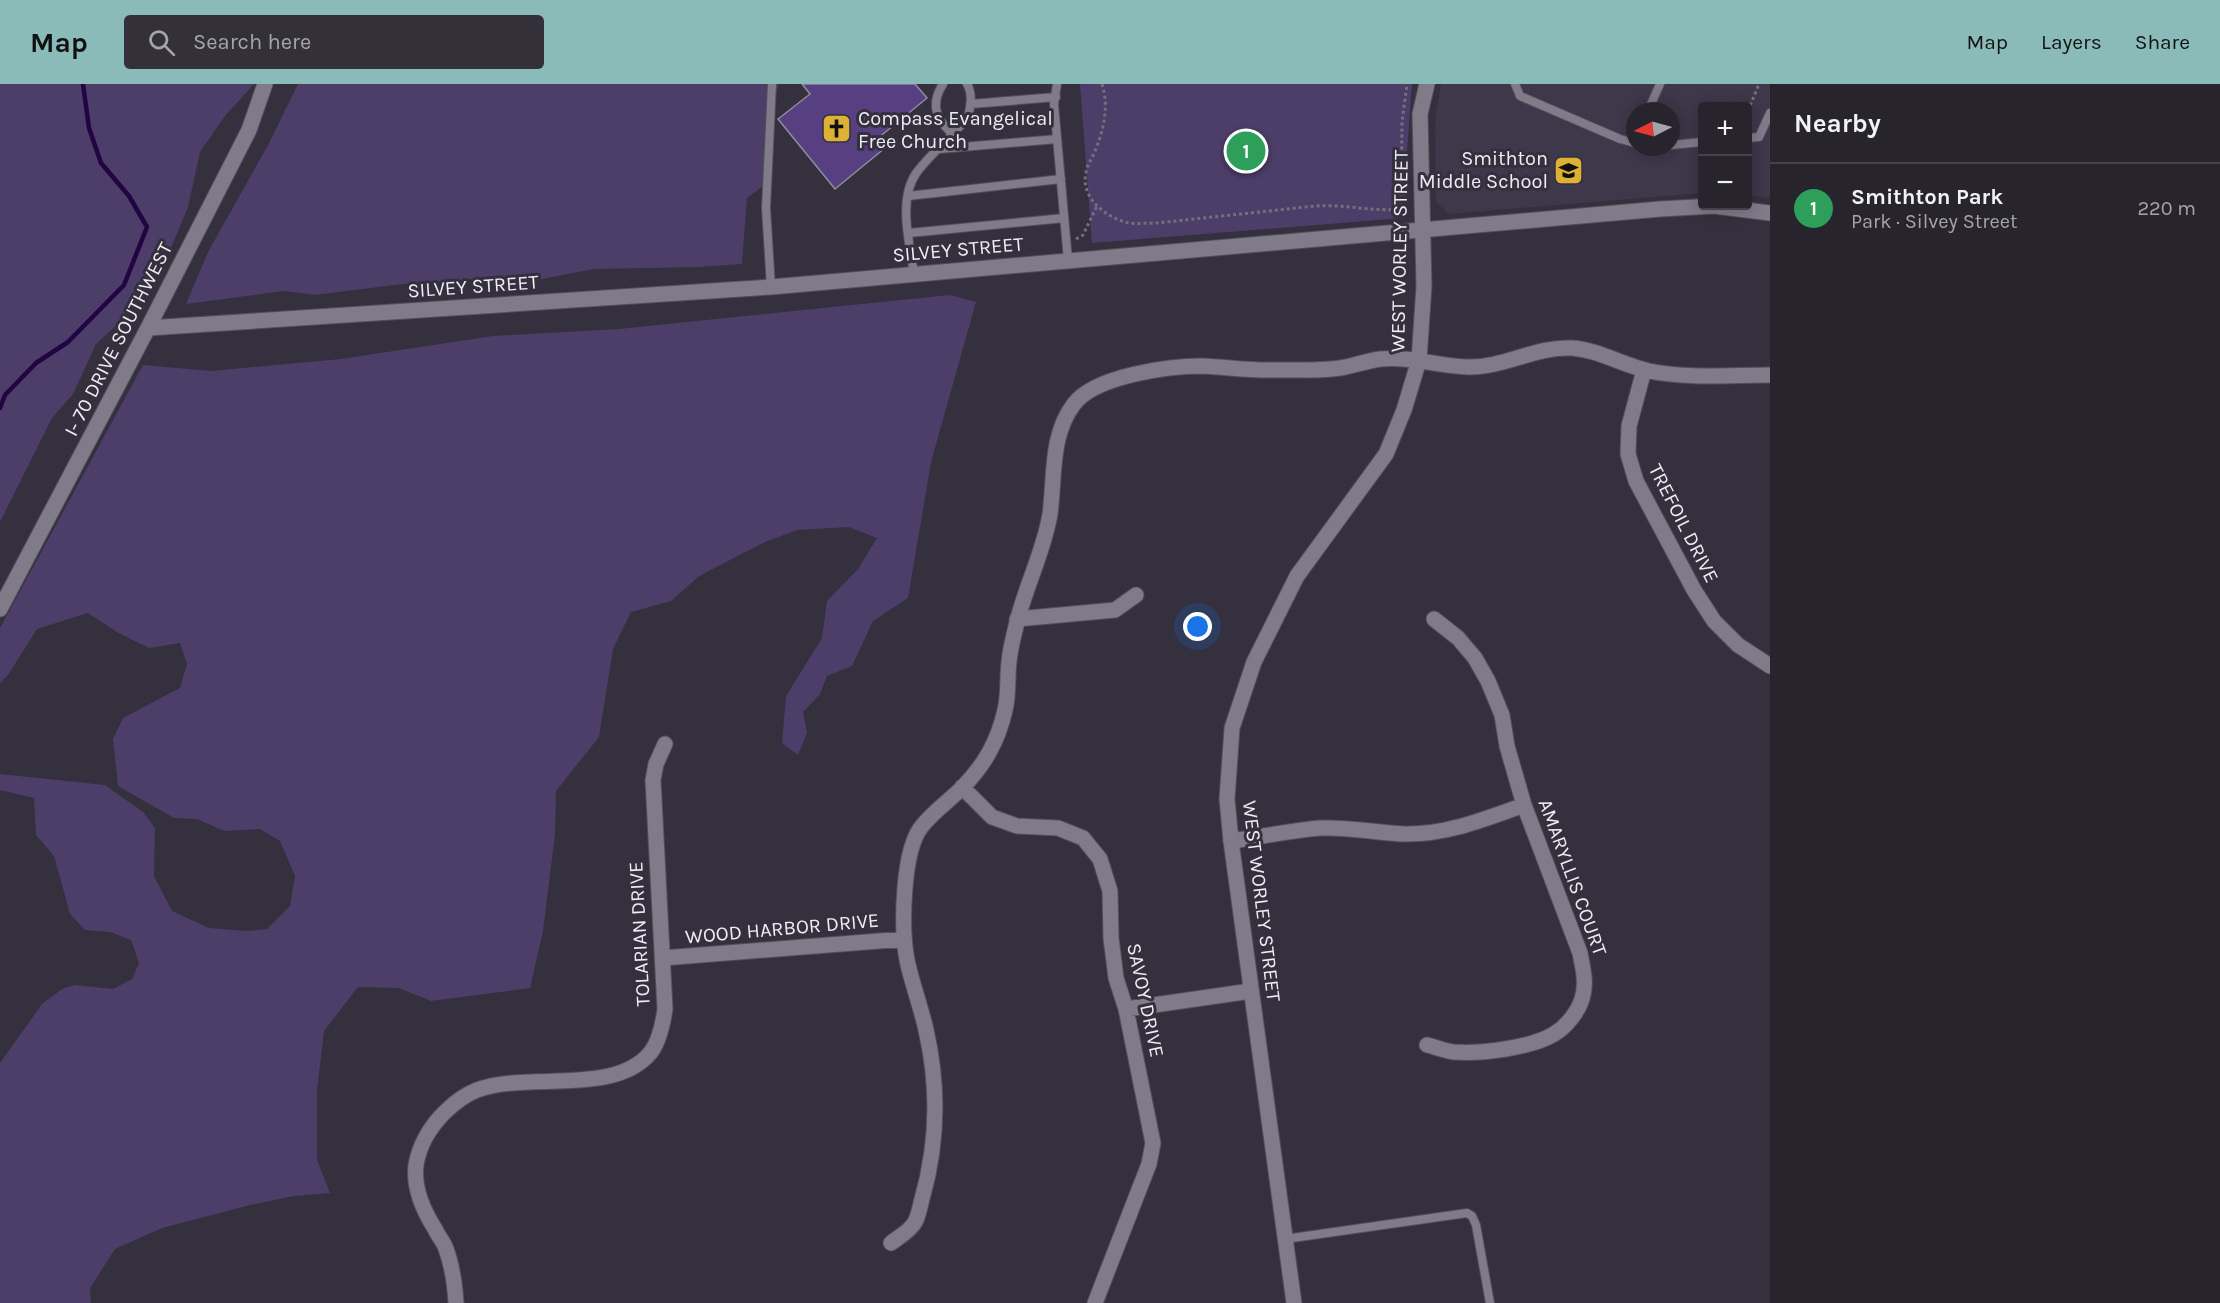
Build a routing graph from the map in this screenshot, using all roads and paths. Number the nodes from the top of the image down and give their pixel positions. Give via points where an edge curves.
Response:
1 (265, 84) edge
2 (772, 84) edge
3 (943, 84) edge
4 (967, 84) edge
5 (1057, 84) edge
6 (1102, 84) edge
7 (1407, 84) edge
8 (1427, 84) edge
9 (1515, 84) edge
10 (1660, 84) edge
11 (1759, 84) edge
12 (1056, 97) junction
13 (1652, 102) edge
14 (1752, 102) edge
15 (971, 104) junction
16 (1770, 113) edge
17 (953, 134) junction
18 (1752, 138) edge
19 (1057, 139) junction
20 (1626, 139) edge
21 (1698, 142) edge
22 (1680, 144) edge
23 (939, 149) junction
24 (1061, 179) junction
25 (908, 196) junction
26 (1097, 206) junction
27 (1770, 213) edge
28 (1064, 218) junction
29 (1422, 230) junction
30 (909, 233) junction
31 (1084, 259) junction
32 (1068, 260) junction
33 (914, 274) junction
34 (771, 287) junction
35 (148, 328) junction
36 (1419, 360) junction
37 (1644, 370) junction
38 (1770, 375) edge
39 (1136, 595) dead end
40 (0, 609) edge
41 (1434, 619) dead end
42 (1017, 620) junction
43 (1770, 666) edge
44 (665, 744) dead end
45 (963, 787) junction
46 (1524, 805) junction
47 (1231, 841) junction
48 (904, 939) junction
49 (663, 958) junction
50 (1251, 991) junction
51 (1126, 1009) junction
52 (1427, 1045) dead end
53 (1285, 1239) junction
54 (891, 1243) dead end
55 (456, 1303) edge
56 (1095, 1303) edge
57 (1294, 1303) edge
58 (1490, 1303) edge

1 - 35 street, I- 70 DRIVE SOUTHWEST via 249,130
2 - 34 lane via 766,208
3 - 17 lane via 937,98 937,115
4 - 15 lane
5 - 12 lane
6 - 26 path via 1104,124 1085,174 1090,198
7 - 26 path via 1402,122 1401,209 1326,205 1131,223 1114,218
8 - 29 street, WEST WORLEY STREET via 1420,114
9 - 20 lane via 1520,96
10 - 13 lane
11 - 14 path
12 - 15 lane
12 - 19 lane
15 - 17 lane via 968,117
16 - 18 lane via 1759,137
17 - 23 lane
19 - 23 lane
19 - 24 lane
21 - 22 lane
23 - 25 lane via 916,173
24 - 25 lane
24 - 28 lane
25 - 30 lane
26 - 31 path via 1083,235 1075,239 1083,249
27 - 29 street, SILVEY STREET via 1714,206
28 - 30 lane
28 - 32 lane
29 - 31 street, SILVEY STREET
29 - 36 street, WEST WORLEY STREET via 1423,325
30 - 33 lane
31 - 32 street, SILVEY STREET
32 - 33 street, SILVEY STREET
33 - 34 street, SILVEY STREET
34 - 35 street, SILVEY STREET
35 - 40 street, I- 70 DRIVE SOUTHWEST
36 - 37 street via 1469,367 1570,348 1597,352
36 - 42 street via 1381,359 1339,368 1270,371 1200,366 1149,371 1100,385 1077,400 1062,421 1041,552
36 - 47 street, WEST WORLEY STREET via 1386,453 1297,576 1254,662 1232,728 1227,799
37 - 38 street via 1703,377
37 - 43 street, TREFOIL DRIVE via 1629,426 1628,454 1636,481 1714,621 1738,645
39 - 42 street via 1115,610
41 - 46 street, AMARYLLIS COURT via 1458,638 1488,681 1502,714
42 - 45 street via 1000,733 988,758
44 - 49 street, TOLARIAN DRIVE via 653,780
45 - 48 street via 919,829 912,847
45 - 51 street, SAVOY DRIVE via 992,817 1017,826 1058,828 1083,838 1100,859 1110,891 1116,978
46 - 47 street via 1434,832 1405,834 1321,828
46 - 52 street, AMARYLLIS COURT via 1580,953 1585,978 1582,1000 1571,1019 1555,1034 1533,1043 1454,1052
47 - 50 street, WEST WORLEY STREET
48 - 49 street, WOOD HARBOR DRIVE
48 - 54 street via 926,1029 936,1110 928,1172 914,1225
49 - 55 street, TOLARIAN DRIVE via 662,1030 652,1051 638,1064 616,1075 500,1084 477,1090 456,1101 435,1122 416,1165 417,1190 446,1249
50 - 51 street
50 - 53 street, WEST WORLEY STREET
51 - 56 street, SAVOY DRIVE via 1153,1143 1149,1164
53 - 57 street, WEST WORLEY STREET
53 - 58 lane via 1467,1213 1476,1226

